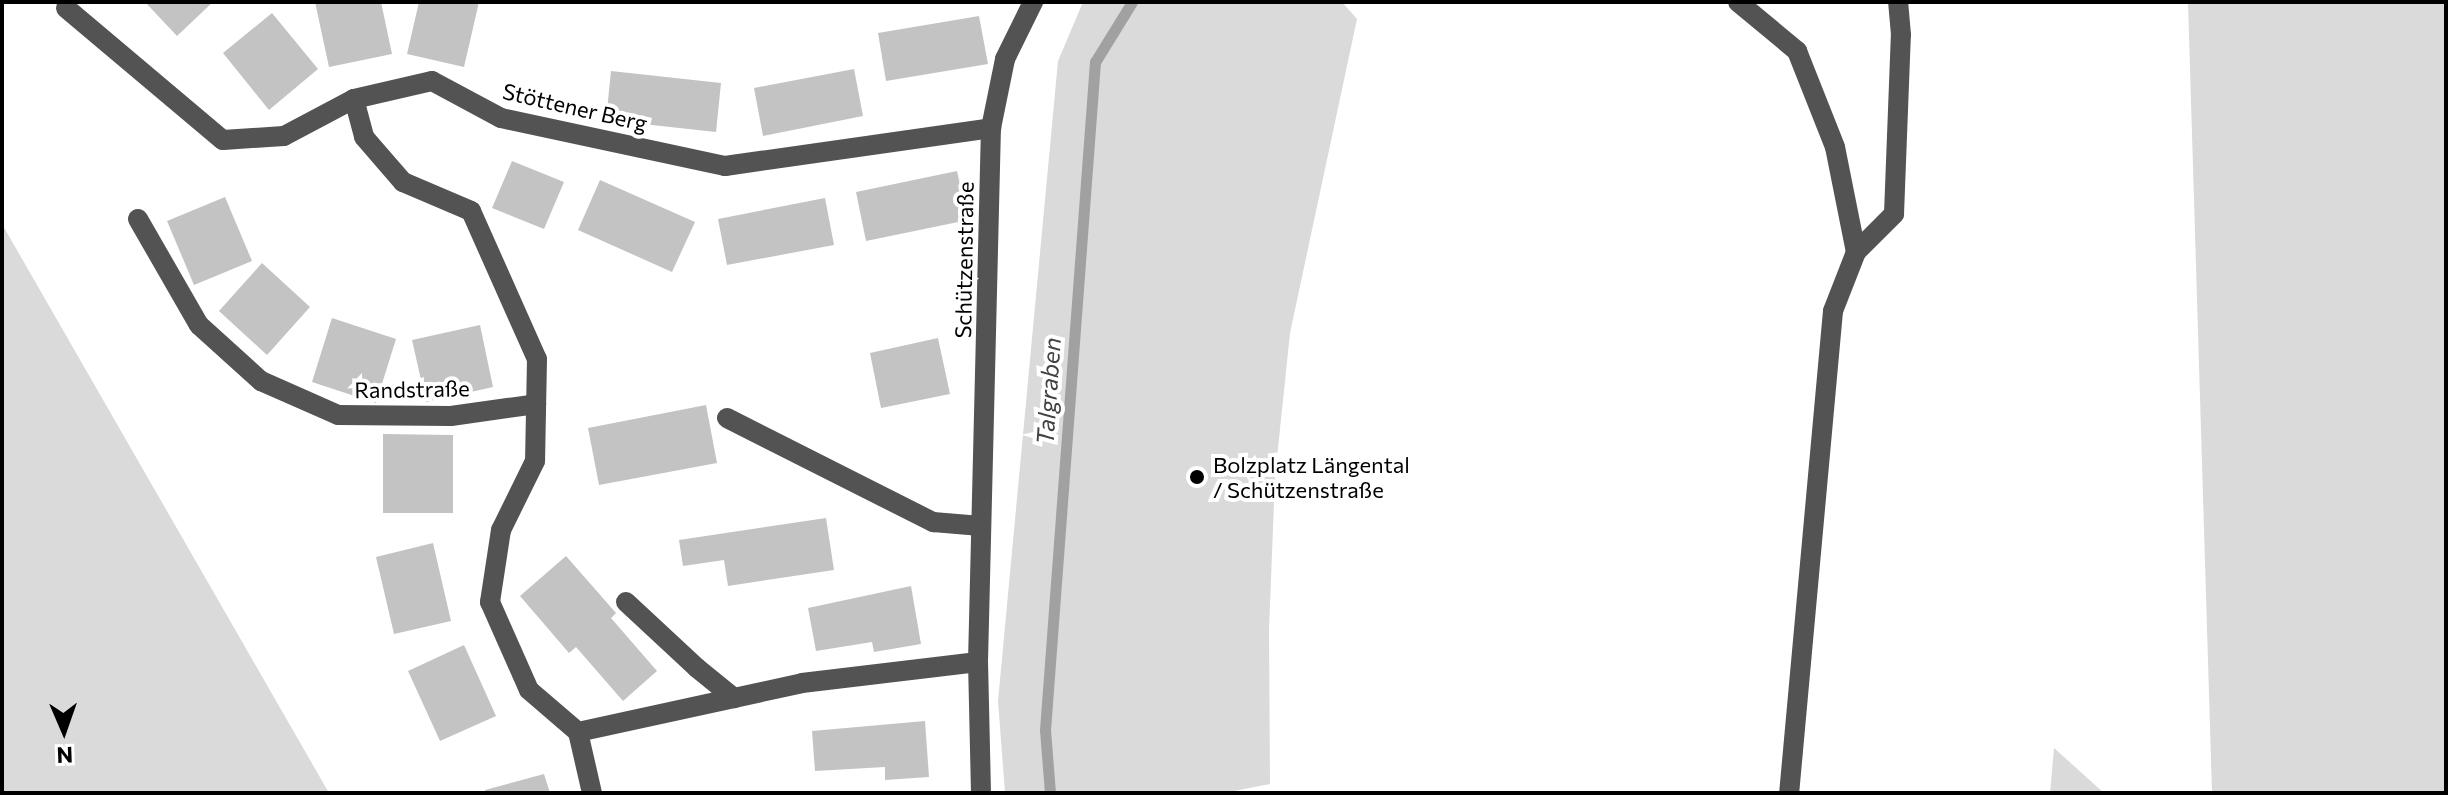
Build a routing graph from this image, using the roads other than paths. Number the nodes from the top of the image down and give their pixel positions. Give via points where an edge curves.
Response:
1 (1033, 2) edge
2 (1738, 2) edge
3 (1898, 2) edge
4 (66, 8) dead end
5 (354, 99) junction
6 (991, 128) junction
7 (138, 219) dead end
8 (1856, 252) junction
9 (536, 404) junction
10 (727, 418) dead end
11 (981, 526) junction
12 (626, 602) dead end
13 (978, 662) junction
14 (734, 698) junction
15 (578, 732) junction
16 (592, 793) edge
17 (981, 793) edge
18 (1789, 793) edge

1 - 6 street, Schützenstraße via 1005,59
2 - 8 street via 1797,51 1835,147
3 - 8 street via 1894,214
4 - 5 street, Stöttener Berg via 223,140 284,136
5 - 6 street, Stöttener Berg via 432,81 501,118 725,166
5 - 9 street via 364,137 403,182 471,211 537,359
6 - 11 street, Schützenstraße
7 - 9 street, Randstraße via 199,325 261,381 338,415 451,416
8 - 18 street via 1833,311
9 - 15 street via 535,461 501,530 490,602 529,690
10 - 11 street via 933,522
11 - 13 street, Schützenstraße
12 - 14 street
13 - 14 street via 802,683
13 - 17 street, Schützenstraße
14 - 15 street
15 - 16 street

